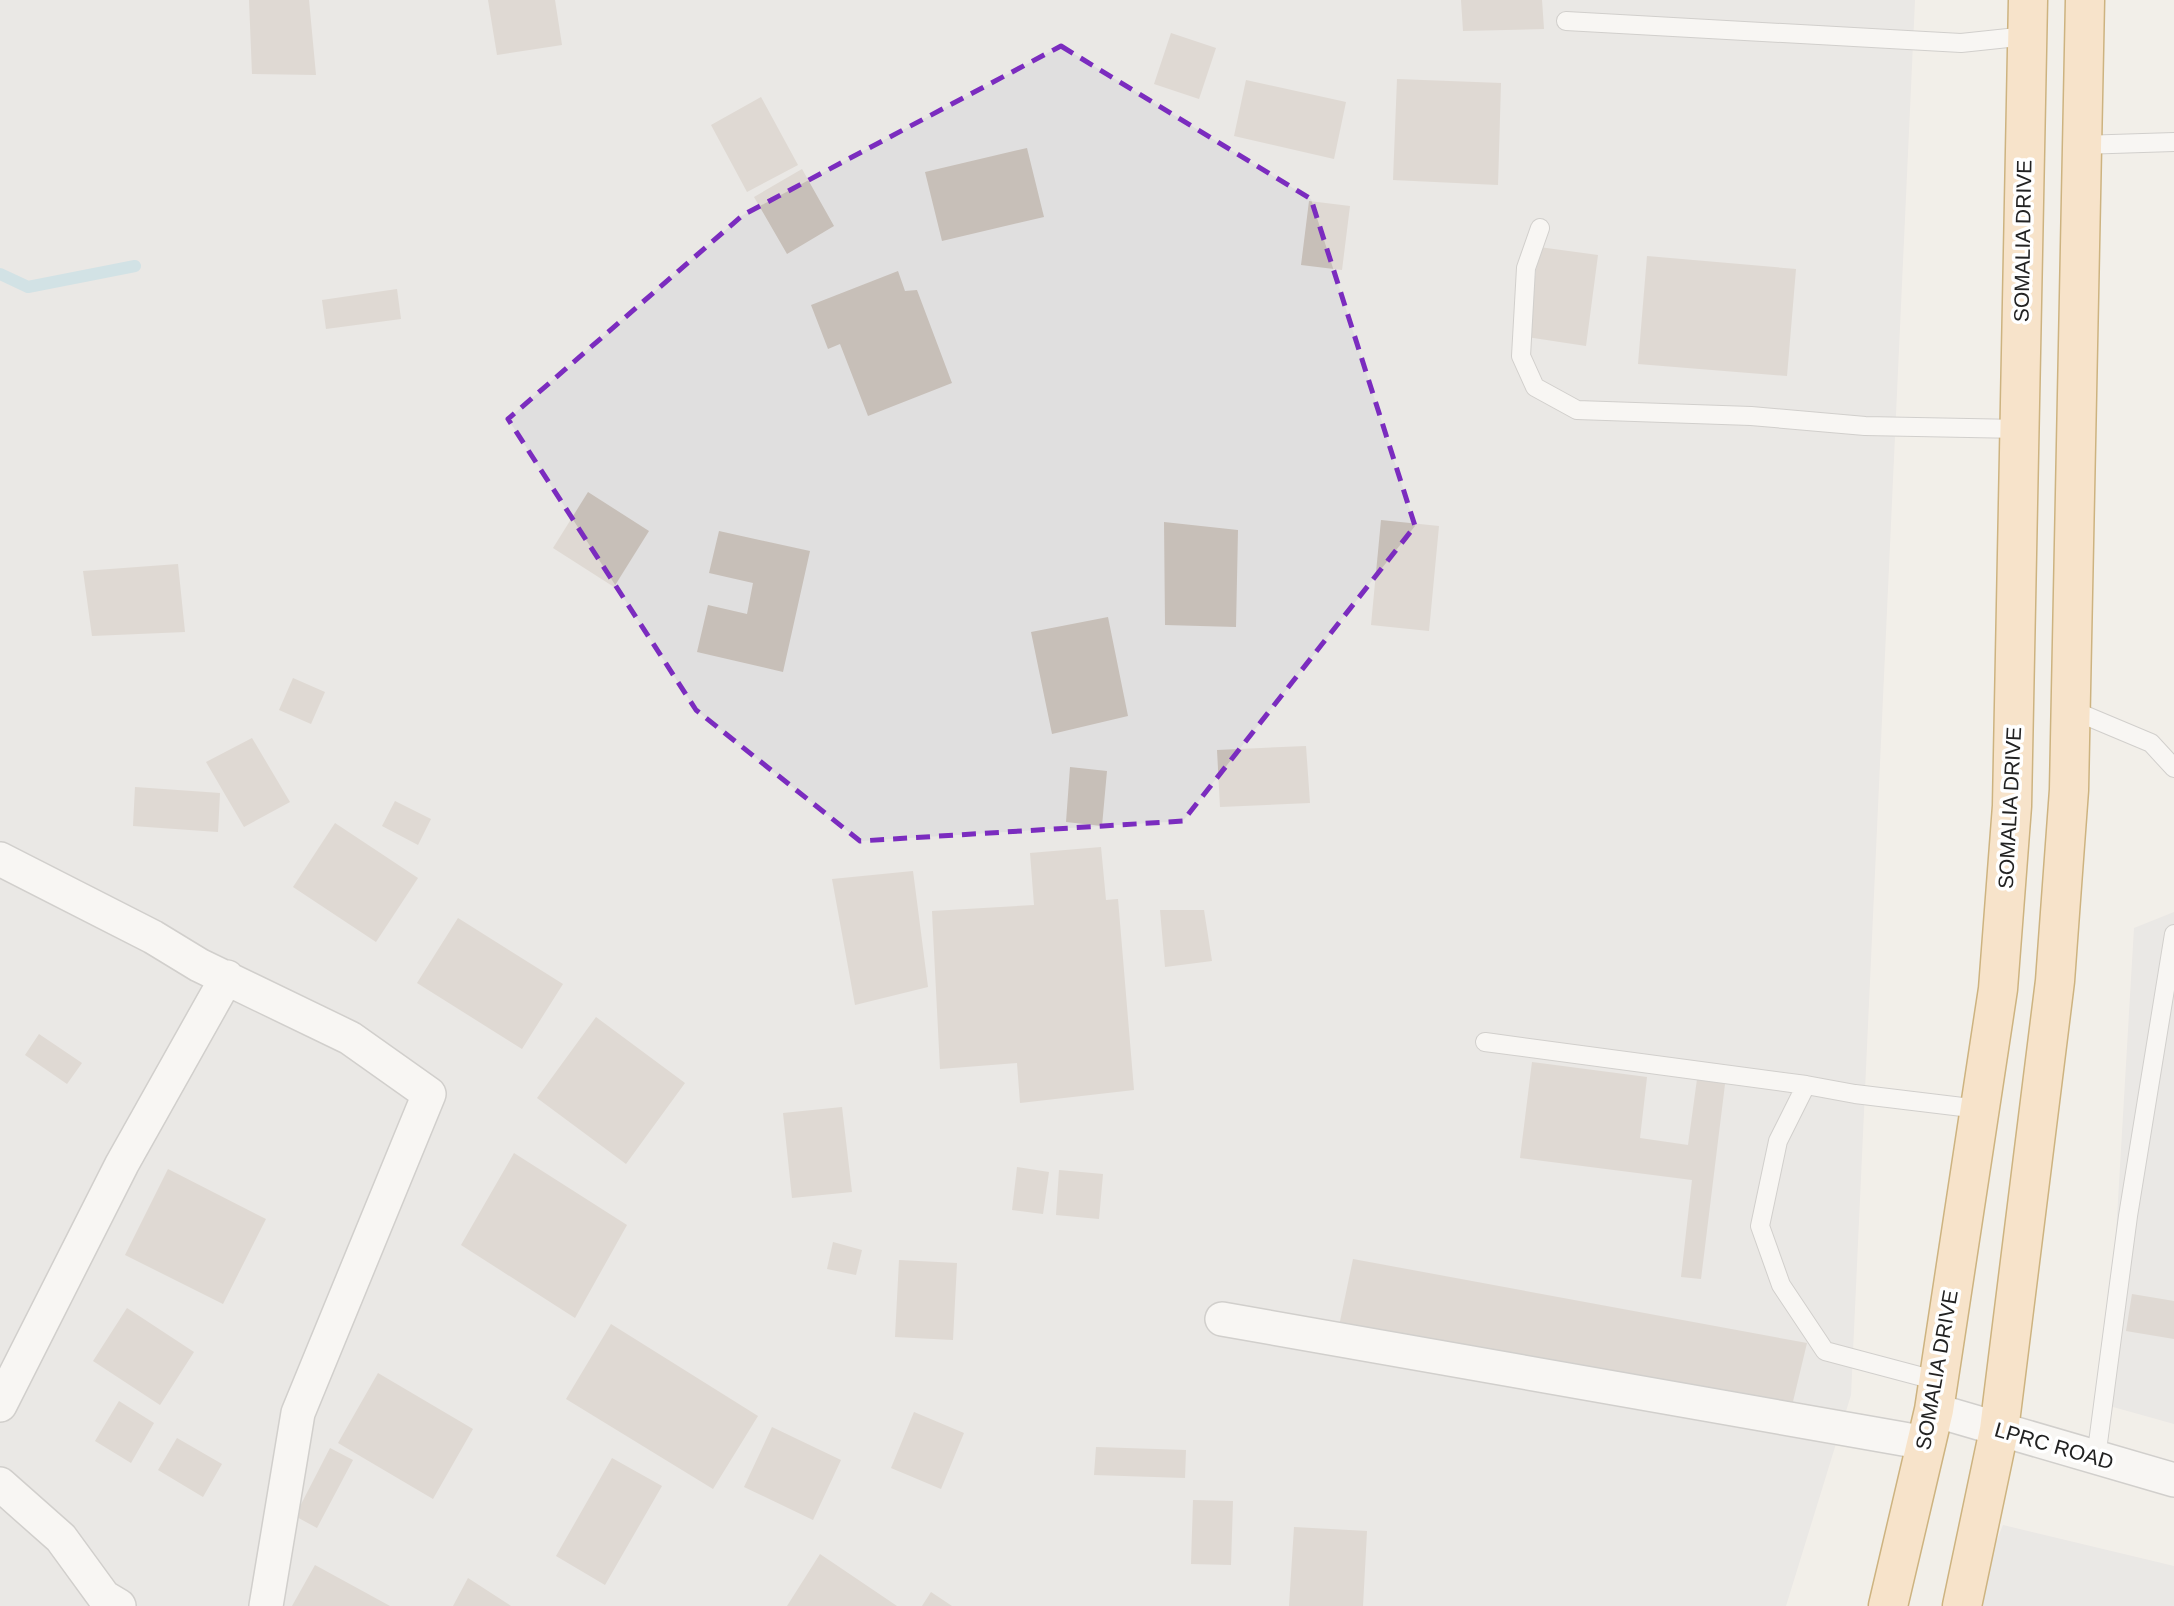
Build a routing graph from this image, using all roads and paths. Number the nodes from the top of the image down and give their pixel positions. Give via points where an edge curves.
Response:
1 (2085, 0) edge
2 (2028, 18) edge
3 (1566, 21) dead end
4 (2174, 142) edge
5 (2081, 145) junction
6 (1541, 228) dead end
7 (2020, 429) junction
8 (2070, 709) junction
9 (2174, 768) edge
10 (0, 859) edge
11 (2174, 934) edge
12 (227, 978) junction
13 (1485, 1042) dead end
14 (1806, 1085) junction
15 (1979, 1109) junction
16 (1222, 1319) dead end
17 (0, 1405) edge
18 (1932, 1411) junction
19 (1999, 1430) junction
20 (2096, 1458) junction
21 (2174, 1480) edge
22 (0, 1484) edge
23 (119, 1606) edge
24 (266, 1606) edge
25 (1888, 1606) edge
26 (1962, 1606) edge

1 - 5 main road
2 - 3 lane via 1961,43
2 - 7 main road, SOMALIA DRIVE
4 - 5 lane
5 - 8 main road
6 - 7 lane via 1526,268 1521,356 1535,387 1577,410 1751,416 1865,426
7 - 15 main road, SOMALIA DRIVE via 2012,806 1998,989
8 - 9 lane via 2151,743
8 - 19 main road via 2055,981
10 - 12 street
11 - 20 lane via 2128,1216
12 - 17 street via 122,1164
12 - 24 street via 351,1038 429,1094 298,1413
13 - 14 lane
14 - 15 lane
14 - 18 lane via 1778,1141 1760,1226 1781,1285 1825,1351
15 - 18 main road, SOMALIA DRIVE
16 - 18 street, LPRC ROAD
18 - 19 street, LPRC ROAD
18 - 25 main road, SOMALIA DRIVE
19 - 20 street, LPRC ROAD
19 - 26 main road
20 - 21 street, LPRC ROAD
22 - 23 street via 61,1538 104,1597

